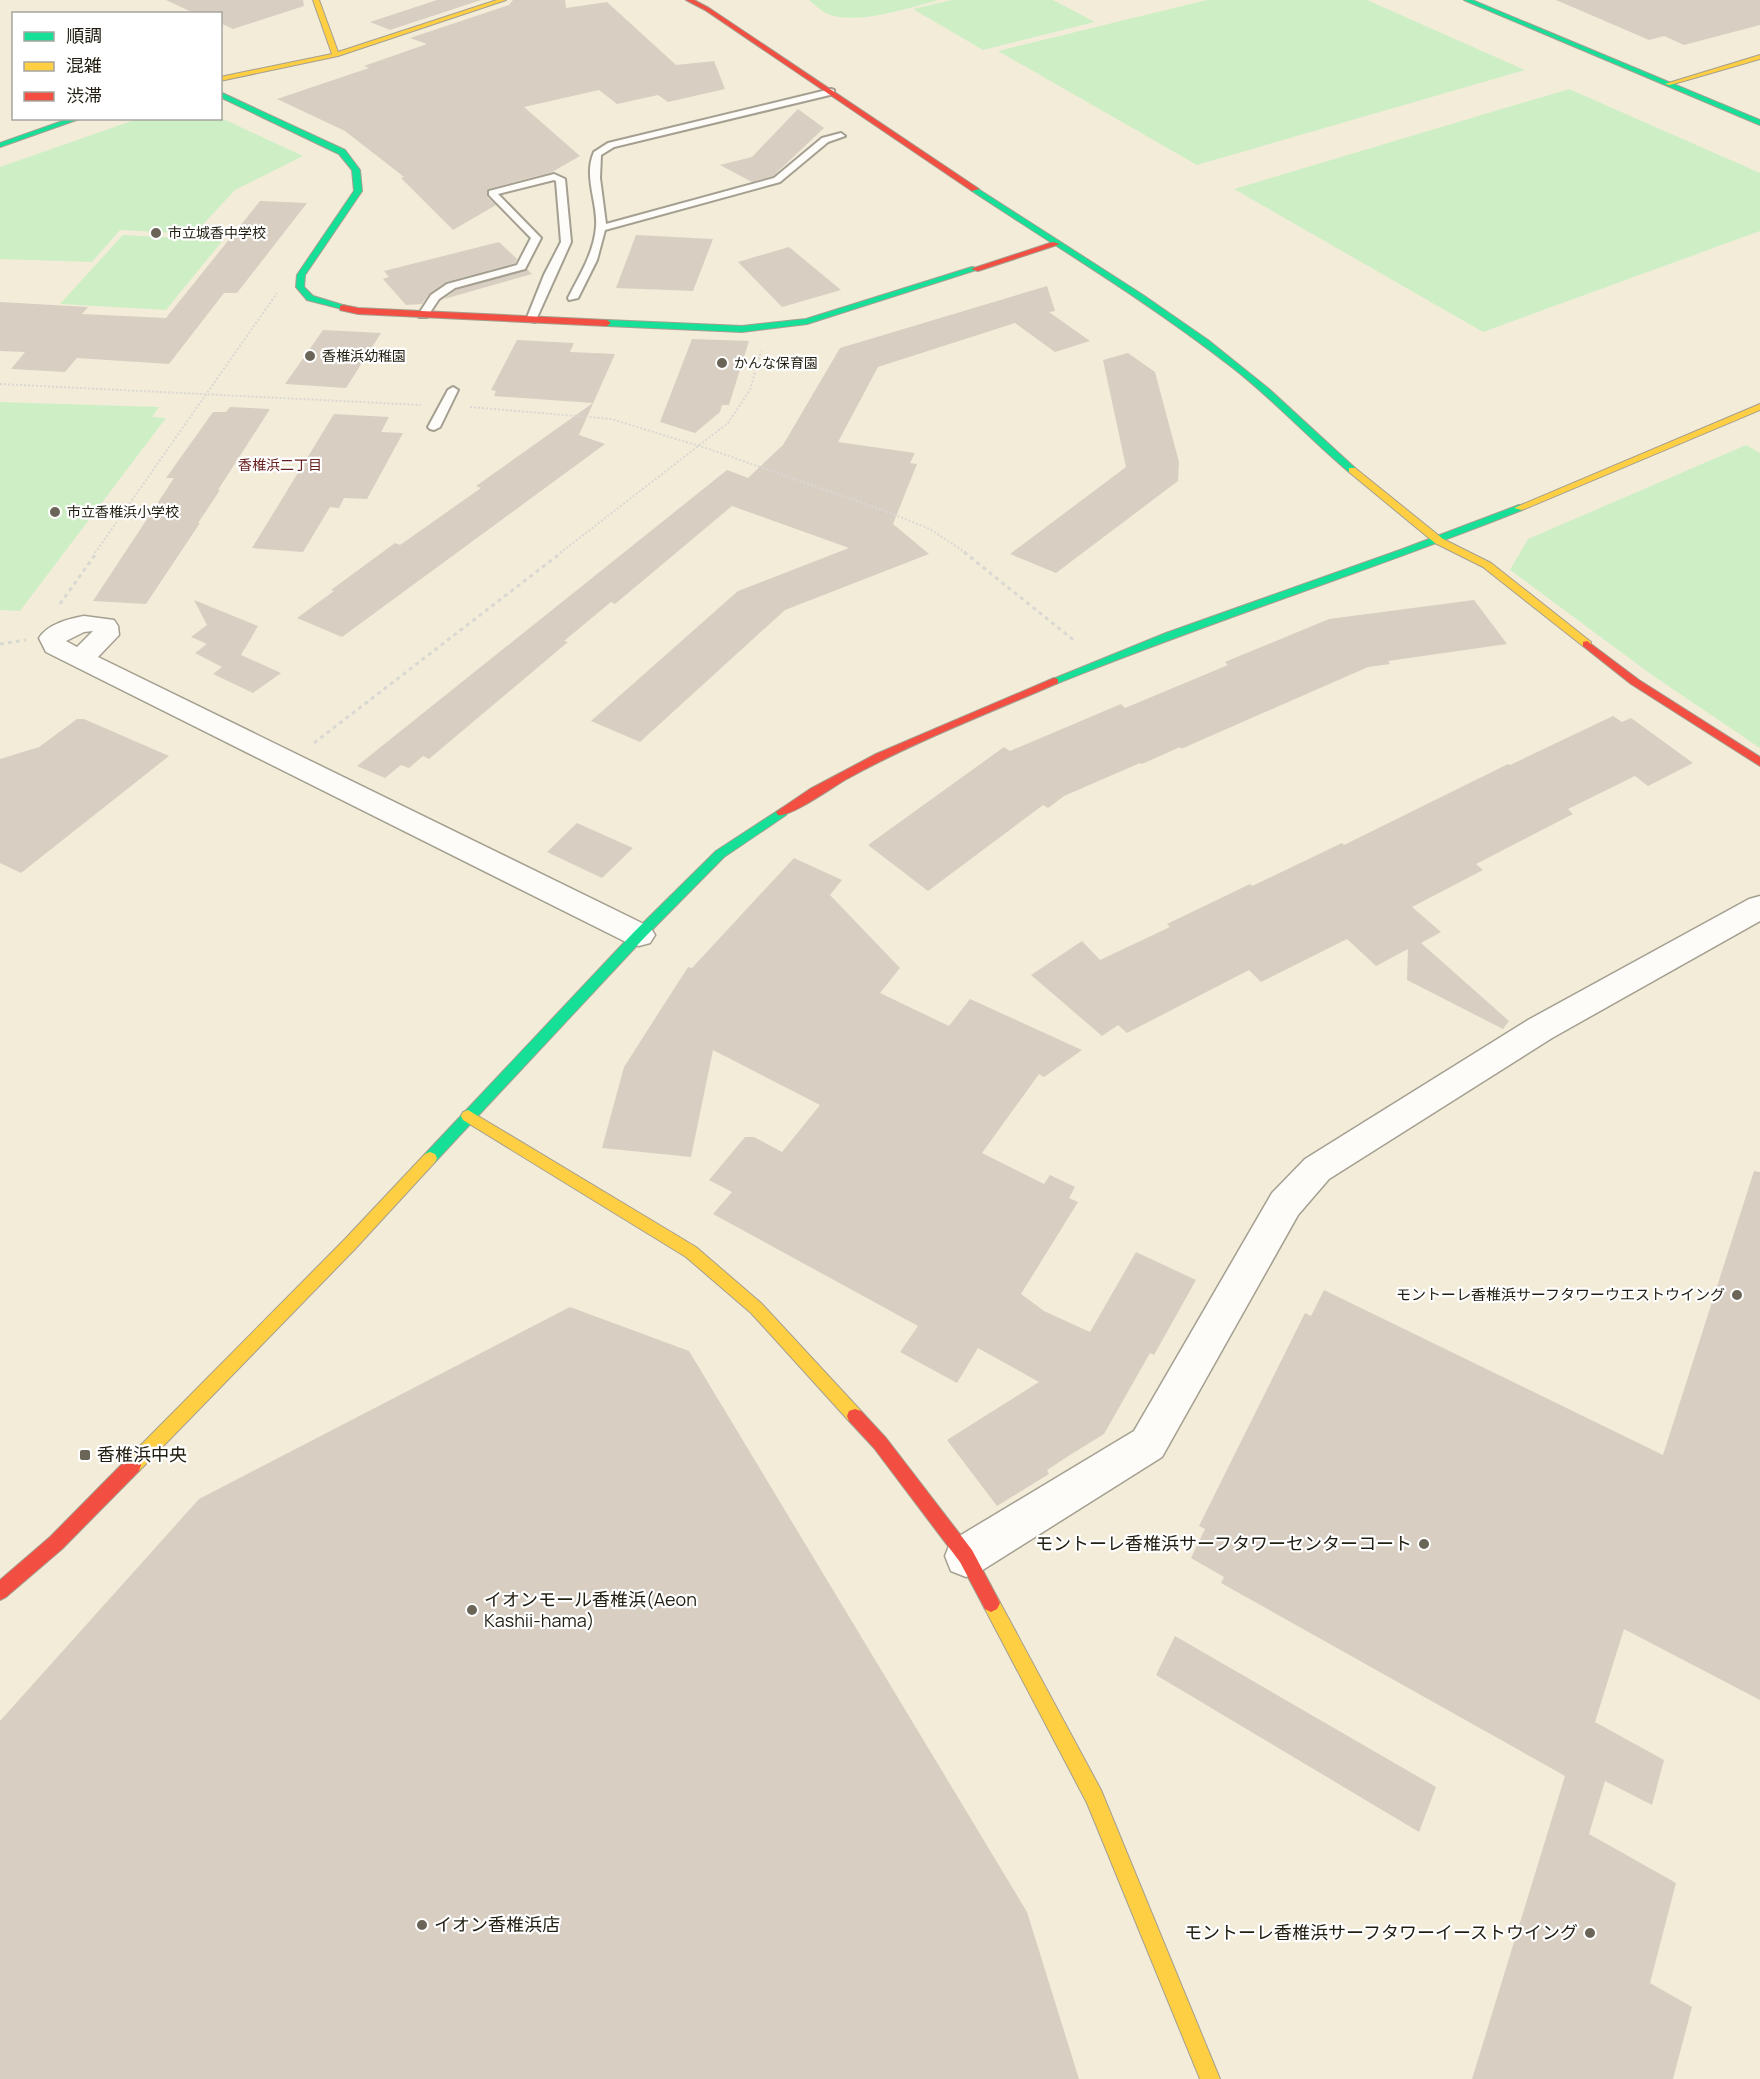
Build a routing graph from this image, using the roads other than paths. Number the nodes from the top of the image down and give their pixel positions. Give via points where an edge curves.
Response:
1 (316, 0) edge
2 (503, 0) edge
3 (689, 0) edge
4 (1467, 0) edge
5 (1495, 0) edge
6 (336, 55) junction
7 (1760, 57) edge
8 (222, 79) edge
9 (1686, 80) junction
10 (1668, 84) junction
11 (831, 92) junction
12 (222, 95) edge
13 (1760, 110) edge
14 (74, 120) edge
15 (1760, 123) edge
16 (841, 136) dead end
17 (0, 146) edge
18 (601, 228) junction
19 (1056, 244) junction
20 (573, 298) dead end
21 (423, 315) junction
22 (531, 320) junction
23 (453, 390) dead end
24 (1760, 407) edge
25 (434, 427) dead end
26 (1439, 541) junction
27 (73, 625) road end
28 (1760, 762) edge
29 (1760, 906) edge
30 (639, 935) junction
31 (468, 1116) junction
32 (966, 1556) junction
33 (0, 1591) edge
34 (1210, 2079) edge

1 - 6 street
2 - 6 street
3 - 11 street
4 - 10 street
5 - 9 street
6 - 8 street
7 - 9 street
9 - 10 street
9 - 13 street
10 - 15 street
11 - 18 lane via 611,146 597,154 593,167
11 - 19 street
12 - 21 street via 342,152 357,171 359,184 354,198 301,275 303,292 327,305 358,311
14 - 17 street
16 - 18 lane via 825,140 777,180
18 - 20 lane via 594,260
19 - 22 street via 807,321 742,329
19 - 26 street via 1142,297 1238,367 1332,454
21 - 22 street
21 - 22 lane via 435,297 451,286 522,267 536,238 492,193 554,177 561,179 566,242
23 - 25 lane
24 - 26 street
26 - 28 street via 1487,565 1635,682
26 - 30 street via 1101,661 821,786 720,854
27 - 30 street via 94,622 105,626 106,635 80,659
29 - 32 street via 1540,1029 1317,1169 1285,1204 1148,1444
30 - 31 street
31 - 32 street via 691,1252 756,1308 880,1443
31 - 33 street via 350,1244 73,1526
32 - 34 street via 1094,1797

